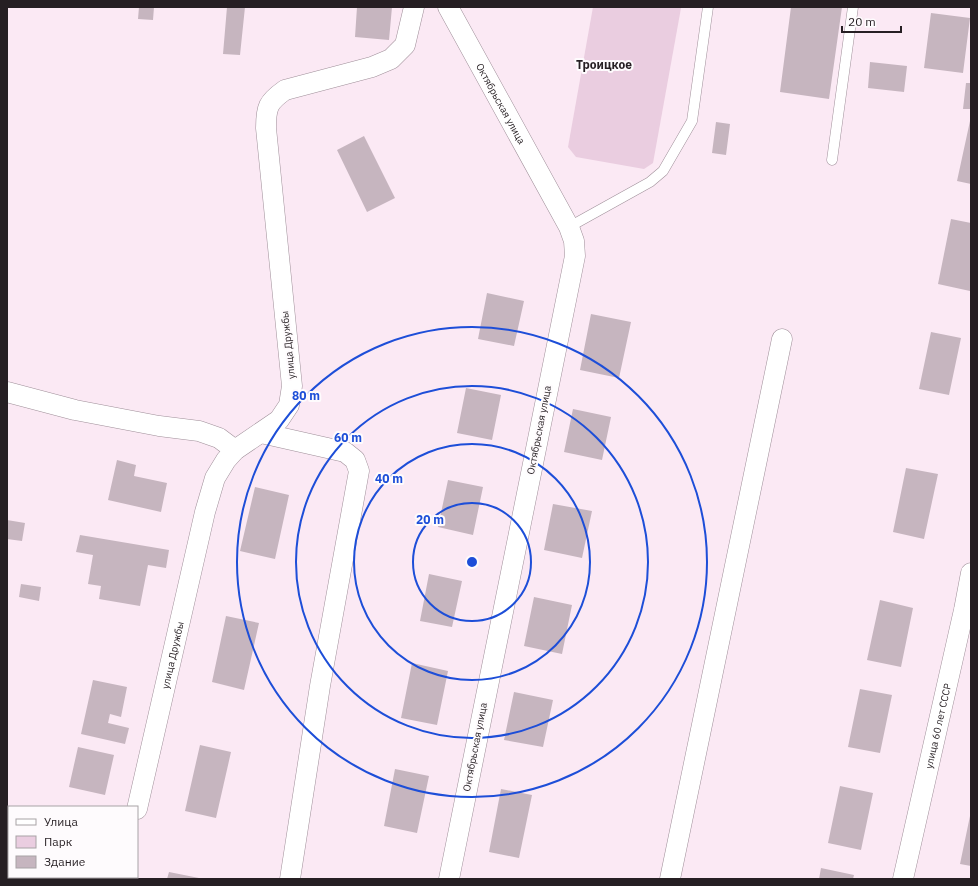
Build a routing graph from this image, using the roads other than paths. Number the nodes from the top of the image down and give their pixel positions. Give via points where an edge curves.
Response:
1 (414, 7) edge
2 (448, 7) edge
3 (708, 7) edge
4 (853, 7) edge
5 (832, 160) dead end
6 (569, 227) junction
7 (782, 339) dead end
8 (7, 392) edge
9 (261, 433) junction
10 (235, 450) junction
11 (971, 573) edge
12 (968, 610) edge
13 (138, 806) edge
14 (290, 879) edge
15 (449, 879) edge
16 (670, 879) edge
17 (903, 879) edge

1 - 9 street, улица Дружбы via 405,45 391,59 372,67 285,90 273,98 266,112 292,386 289,405 279,420
2 - 6 street, Октябрьская улица
3 - 6 lane via 692,121 663,171 650,182
4 - 5 lane
6 - 15 street, Октябрьская улица via 574,241 575,256
7 - 16 street
8 - 10 street via 75,410 199,431 219,438
9 - 10 street, улица Дружбы
9 - 14 street via 345,452 355,460 359,470 320,686
10 - 13 street, улица Дружбы via 215,478 205,512
11 - 12 street, улица 60 лет СССР
12 - 17 street, улица 60 лет СССР

